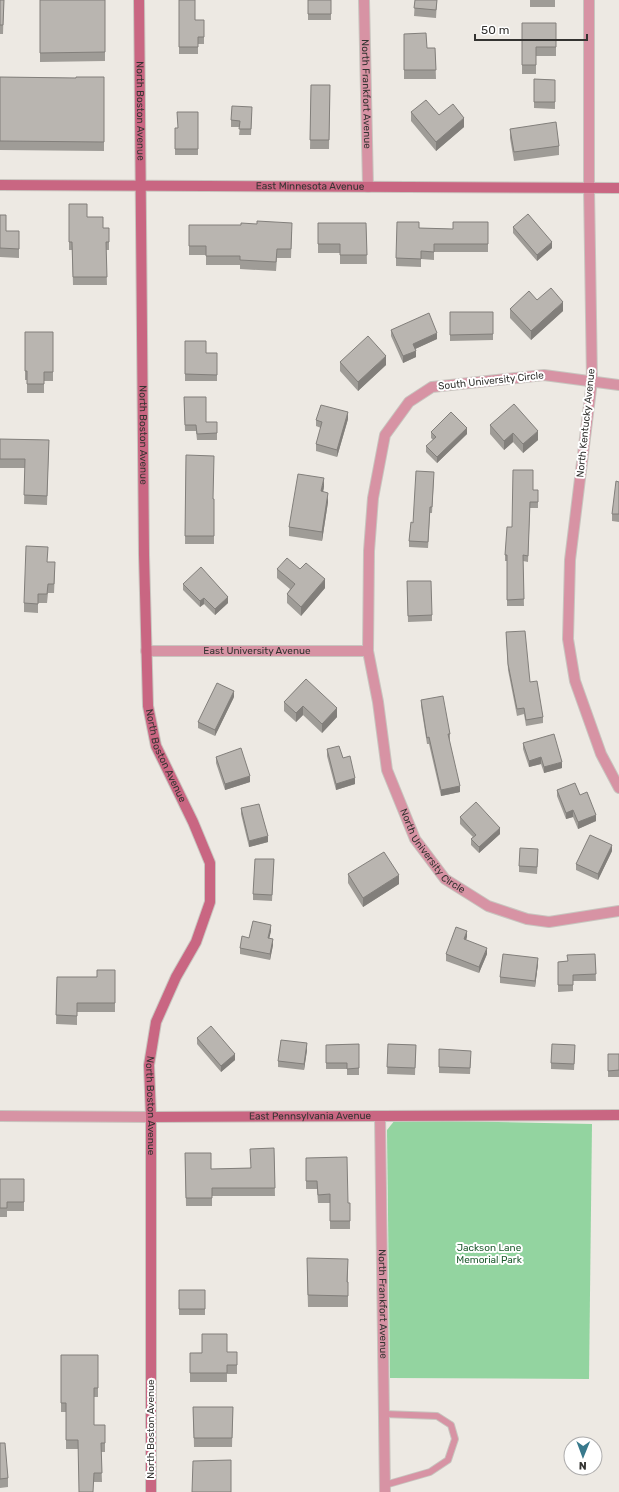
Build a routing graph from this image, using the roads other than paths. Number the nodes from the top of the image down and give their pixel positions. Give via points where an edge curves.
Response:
1 (139, 0) edge
2 (364, 0) edge
3 (589, 0) edge
4 (0, 185) edge
5 (141, 186) junction
6 (368, 187) junction
7 (589, 188) junction
8 (619, 188) edge
9 (592, 380) junction
10 (619, 384) edge
11 (146, 651) junction
12 (368, 651) junction
13 (619, 788) edge
14 (619, 911) edge
15 (619, 1115) edge
16 (0, 1116) edge
17 (380, 1116) junction
18 (151, 1117) junction
19 (384, 1414) junction
20 (385, 1489) edge
21 (151, 1492) edge

1 - 5 street, North Boston Avenue
2 - 6 street, North Frankfort Avenue
3 - 7 street, North Kentucky Avenue
4 - 5 street, East Minnesota Avenue
5 - 6 street, East Minnesota Avenue
5 - 11 street, North Boston Avenue
6 - 7 street, East Minnesota Avenue
7 - 8 street, East Minnesota Avenue
7 - 9 street, North Kentucky Avenue
9 - 10 street, South University Circle
9 - 12 street, South University Circle via 544,375 432,387 409,402 385,435 373,498 369,551
9 - 13 street, North Kentucky Avenue via 570,560 568,639 575,681 601,754
11 - 12 street, East University Avenue
11 - 18 street, North Boston Avenue via 148,706 156,746 210,863 208,908 196,942 176,977 156,1022 149,1065
12 - 14 street, North University Circle via 387,770 415,839 445,879 488,906 527,919 549,922
15 - 17 street, East Pennsylvania Avenue
16 - 18 street, East Pennsylvania Avenue
17 - 18 street, East Pennsylvania Avenue
17 - 19 street, North Frankfort Avenue
18 - 21 street, North Boston Avenue
19 - 20 street, North Frankfort Avenue
19 - 20 lane via 437,1416 451,1425 455,1439 448,1460 430,1472

